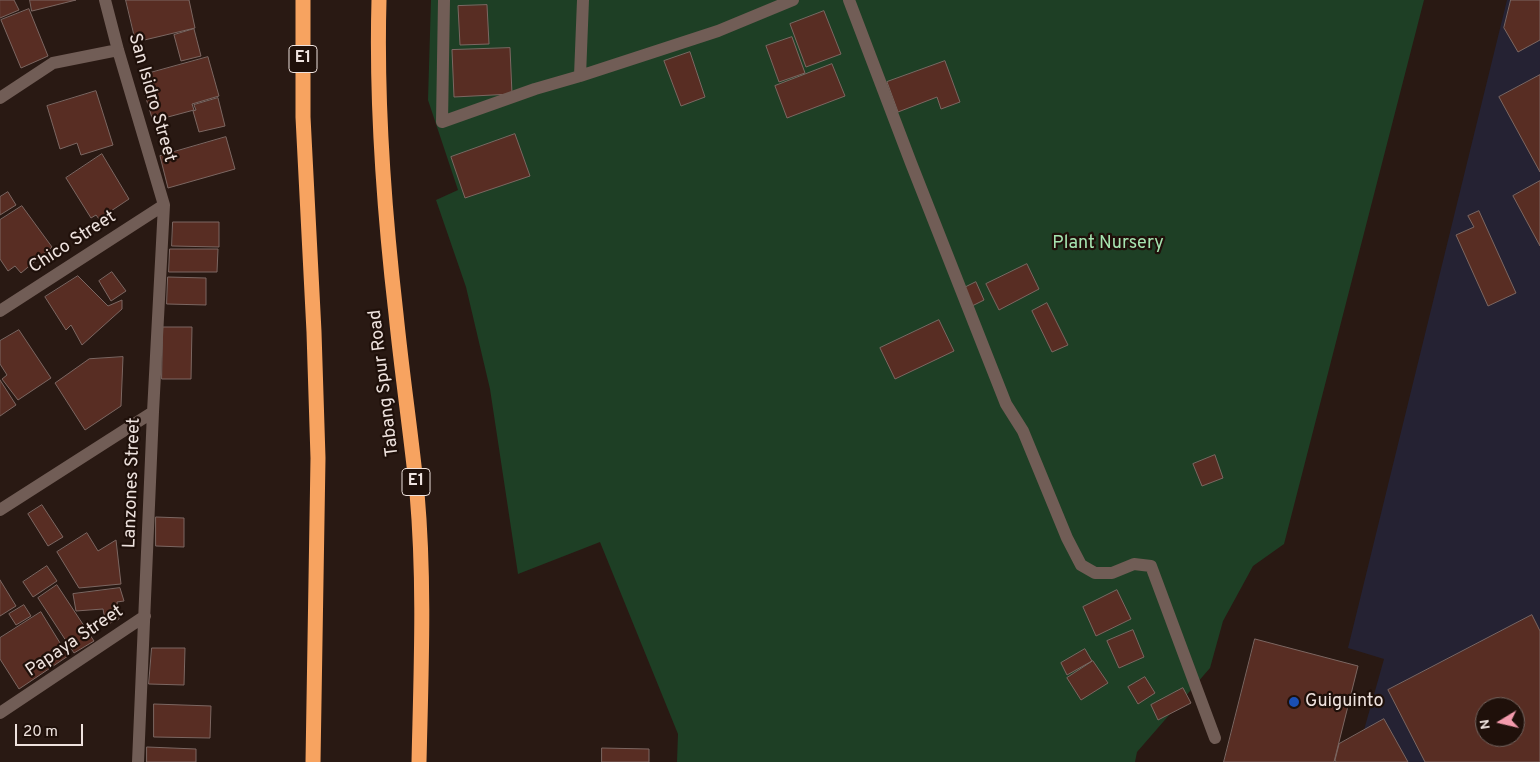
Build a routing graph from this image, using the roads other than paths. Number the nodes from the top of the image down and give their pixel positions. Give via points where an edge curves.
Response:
1 (106, 0) edge
2 (303, 0) edge
3 (379, 0) edge
4 (444, 0) edge
5 (583, 0) edge
6 (793, 0) edge
7 (849, 0) edge
8 (118, 50) junction
9 (580, 76) junction
10 (0, 98) edge
11 (164, 205) junction
12 (0, 311) edge
13 (153, 412) junction
14 (0, 510) edge
15 (145, 616) junction
16 (0, 713) edge
17 (1215, 738) dead end
18 (138, 762) edge
19 (313, 762) edge
20 (419, 762) edge

1 - 8 street, San Isidro Street
2 - 19 highway, E1 via 303,117 318,458
3 - 20 highway, Tabang Spur Road / E1 via 381,156 422,566
4 - 9 street via 442,122
5 - 9 street
6 - 9 street via 718,32
7 - 17 street via 1006,404 1023,431 1071,545 1081,565 1095,573 1112,573 1134,564 1150,566
8 - 10 street via 53,63
8 - 11 street, San Isidro Street
11 - 12 street, Chico Street
11 - 13 street, Lanzones Street
13 - 14 street
13 - 15 street, Lanzones Street
15 - 16 street, Papaya Street
15 - 18 street, Lanzones Street

